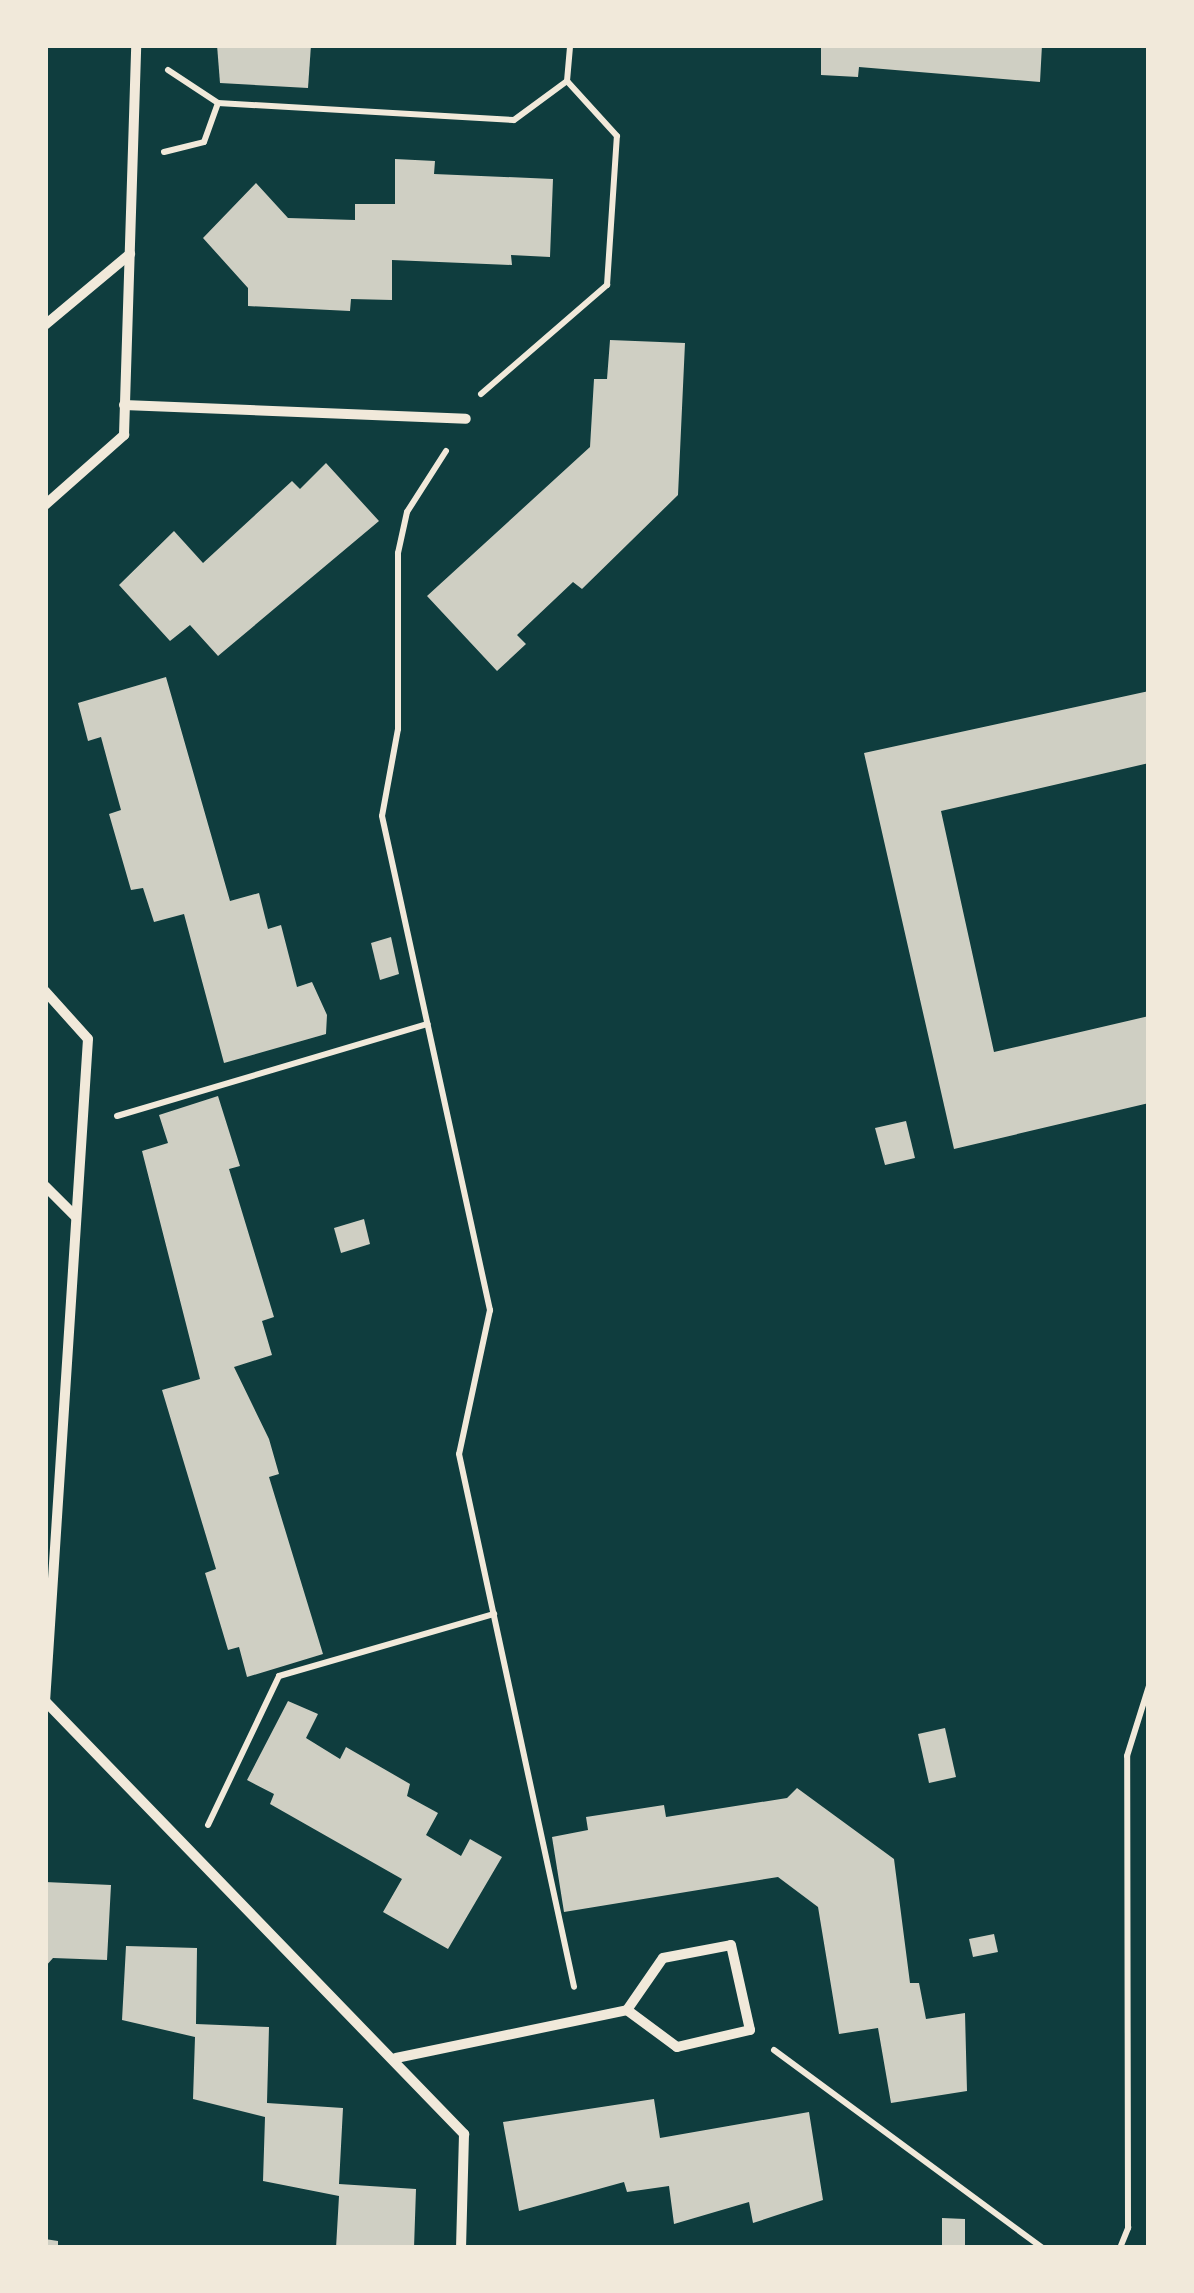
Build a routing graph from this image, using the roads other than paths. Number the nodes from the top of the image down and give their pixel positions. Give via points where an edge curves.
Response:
1 (136, 45) edge
2 (130, 254) junction
3 (45, 324) edge
4 (124, 405) junction
5 (466, 419) road end
6 (45, 504) edge
7 (45, 991) edge
8 (45, 1186) edge
9 (76, 1217) junction
10 (45, 1701) edge
11 (627, 2010) junction
12 (396, 2058) junction
13 (461, 2248) edge

1 - 2 street
2 - 3 street
2 - 4 street
4 - 5 street
4 - 6 street via 124,436
7 - 9 street via 88,1039
8 - 9 street
9 - 10 street
10 - 12 street
11 - 11 street via 663,1958 731,1945 750,2030 678,2047
11 - 12 street
12 - 13 street via 464,2134

